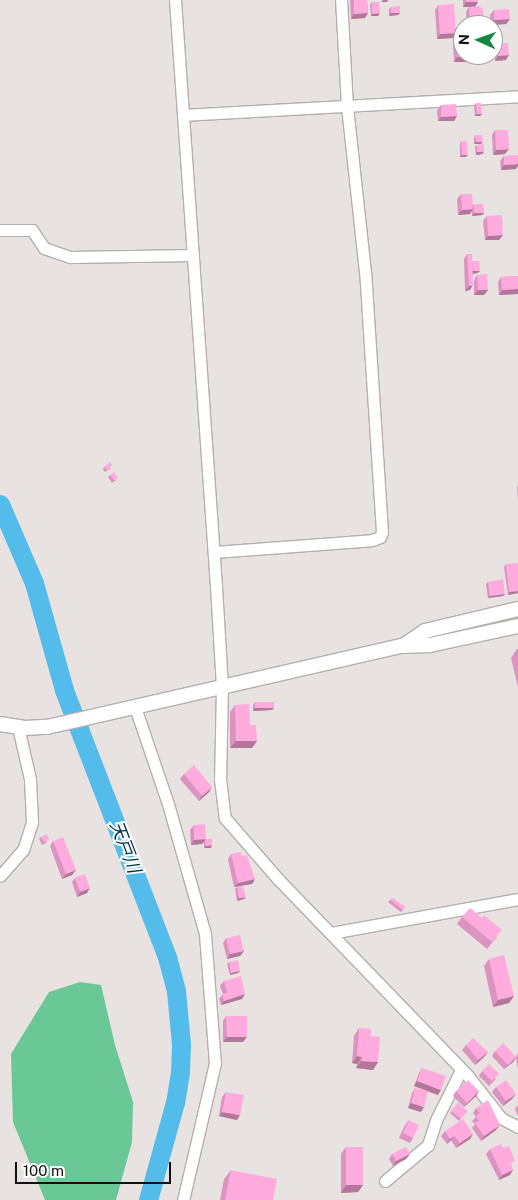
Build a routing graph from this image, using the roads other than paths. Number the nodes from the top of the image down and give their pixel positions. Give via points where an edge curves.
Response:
1 (175, 0) edge
2 (341, 0) edge
3 (518, 96) edge
4 (347, 106) junction
5 (183, 115) junction
6 (0, 230) edge
7 (193, 255) junction
8 (214, 552) junction
9 (518, 610) edge
10 (518, 626) edge
11 (402, 646) junction
12 (222, 687) junction
13 (129, 709) junction
14 (0, 724) edge
15 (18, 727) junction
16 (0, 876) edge
17 (518, 899) edge
18 (331, 933) junction
19 (461, 1070) junction
20 (518, 1127) edge
21 (385, 1181) dead end
22 (183, 1200) edge

1 - 5 street
2 - 4 street
3 - 4 street
4 - 5 street
4 - 8 street via 364,254 382,535 372,540
5 - 7 street
6 - 7 street via 32,230 46,250 70,256
7 - 8 street
8 - 12 street
9 - 11 main road via 425,631
10 - 11 main road via 430,645
11 - 12 main road
12 - 13 main road
12 - 18 street via 220,779 225,818
13 - 15 main road via 46,727
13 - 22 street via 168,804 205,934 215,1063
14 - 15 main road
15 - 16 street via 30,780 32,822 23,850
17 - 18 street
18 - 19 street
19 - 20 street via 501,1118
19 - 21 street via 428,1145

